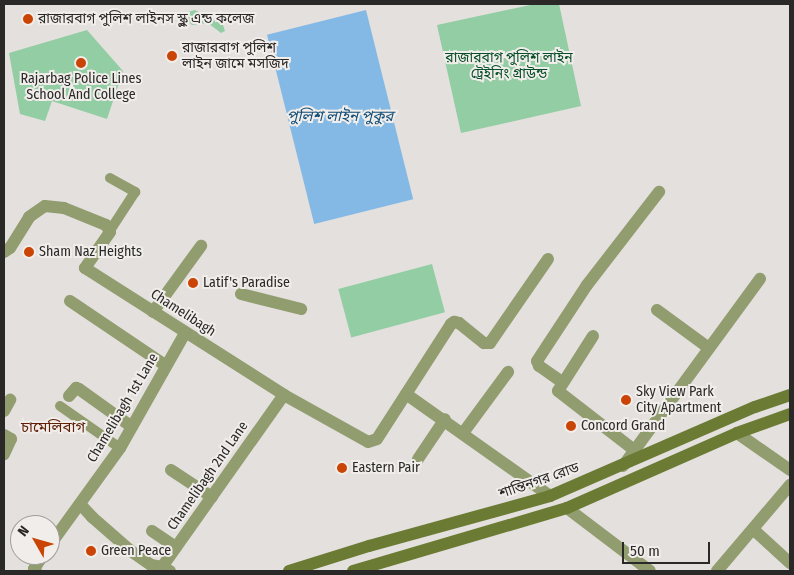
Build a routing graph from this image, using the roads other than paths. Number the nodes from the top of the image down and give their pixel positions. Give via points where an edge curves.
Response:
1 (110, 178) dead end
2 (659, 192) dead end
3 (111, 229) junction
4 (201, 246) dead end
5 (4, 252) edge
6 (548, 259) dead end
7 (760, 279) dead end
8 (241, 294) dead end
9 (70, 301) dead end
10 (300, 309) dead end
11 (657, 310) dead end
12 (154, 312) junction
13 (185, 333) junction
14 (593, 336) dead end
15 (709, 348) junction
16 (165, 365) junction
17 (508, 372) dead end
18 (562, 382) junction
19 (406, 394) junction
20 (284, 395) junction
21 (790, 395) edge
22 (65, 401) joint
23 (790, 414) edge
24 (445, 420) junction
25 (132, 427) junction
26 (463, 433) junction
27 (737, 433) junction
28 (4, 435) edge
29 (120, 448) junction
30 (634, 450) junction
31 (4, 454) edge
32 (418, 459) dead end
33 (623, 466) junction
34 (171, 470) dead end
35 (790, 470) edge
36 (790, 485) edge
37 (550, 496) junction
38 (212, 497) junction
39 (80, 504) junction
40 (567, 508) junction
41 (152, 530) dead end
42 (754, 530) junction
43 (60, 531) edge
44 (176, 547) junction
45 (790, 563) edge
46 (166, 569) edge
47 (647, 570) edge
48 (292, 571) edge
49 (353, 571) edge
50 (717, 571) edge

1 - 3 street via 135,192
2 - 18 street via 587,285 537,361 539,366
3 - 5 street via 64,208 44,206 29,217 9,250
3 - 12 street, Chamelibagh via 85,268
4 - 12 street
6 - 19 street, Chamelibagh via 494,340 484,343 454,322
7 - 15 street
8 - 10 street
9 - 16 street
11 - 15 street
12 - 13 street, Chamelibagh
13 - 16 street, Chamelibagh 1st Lane
13 - 20 street, Chamelibagh
14 - 18 street
15 - 30 street
16 - 25 street, Chamelibagh 1st Lane
17 - 26 street
18 - 30 street via 558,393
19 - 20 street, Chamelibagh via 377,439 368,442
19 - 24 street
20 - 38 street, Chamelibagh 2nd Lane
21 - 33 main road, শান্তিনগর রোড via 755,407
22 - 25 street via 76,388 79,389
22 - 29 street
23 - 27 main road
24 - 26 street
24 - 32 street
25 - 29 street, Chamelibagh 1st Lane
26 - 37 street
27 - 35 street
27 - 40 main road
28 - 31 street via 11,442
29 - 39 street, Chamelibagh 1st Lane
30 - 33 street
33 - 37 main road, শান্তিনগর রোড
34 - 38 street
36 - 42 street
37 - 48 main road, শান্তিনগর রোড via 369,546
38 - 44 street, Chamelibagh 2nd Lane
39 - 43 street, Chamelibagh 1st Lane
39 - 46 street via 131,551 152,565
40 - 47 street
40 - 49 main road
41 - 44 street
42 - 45 street
42 - 50 street
44 - 46 street, Chamelibagh 2nd Lane

